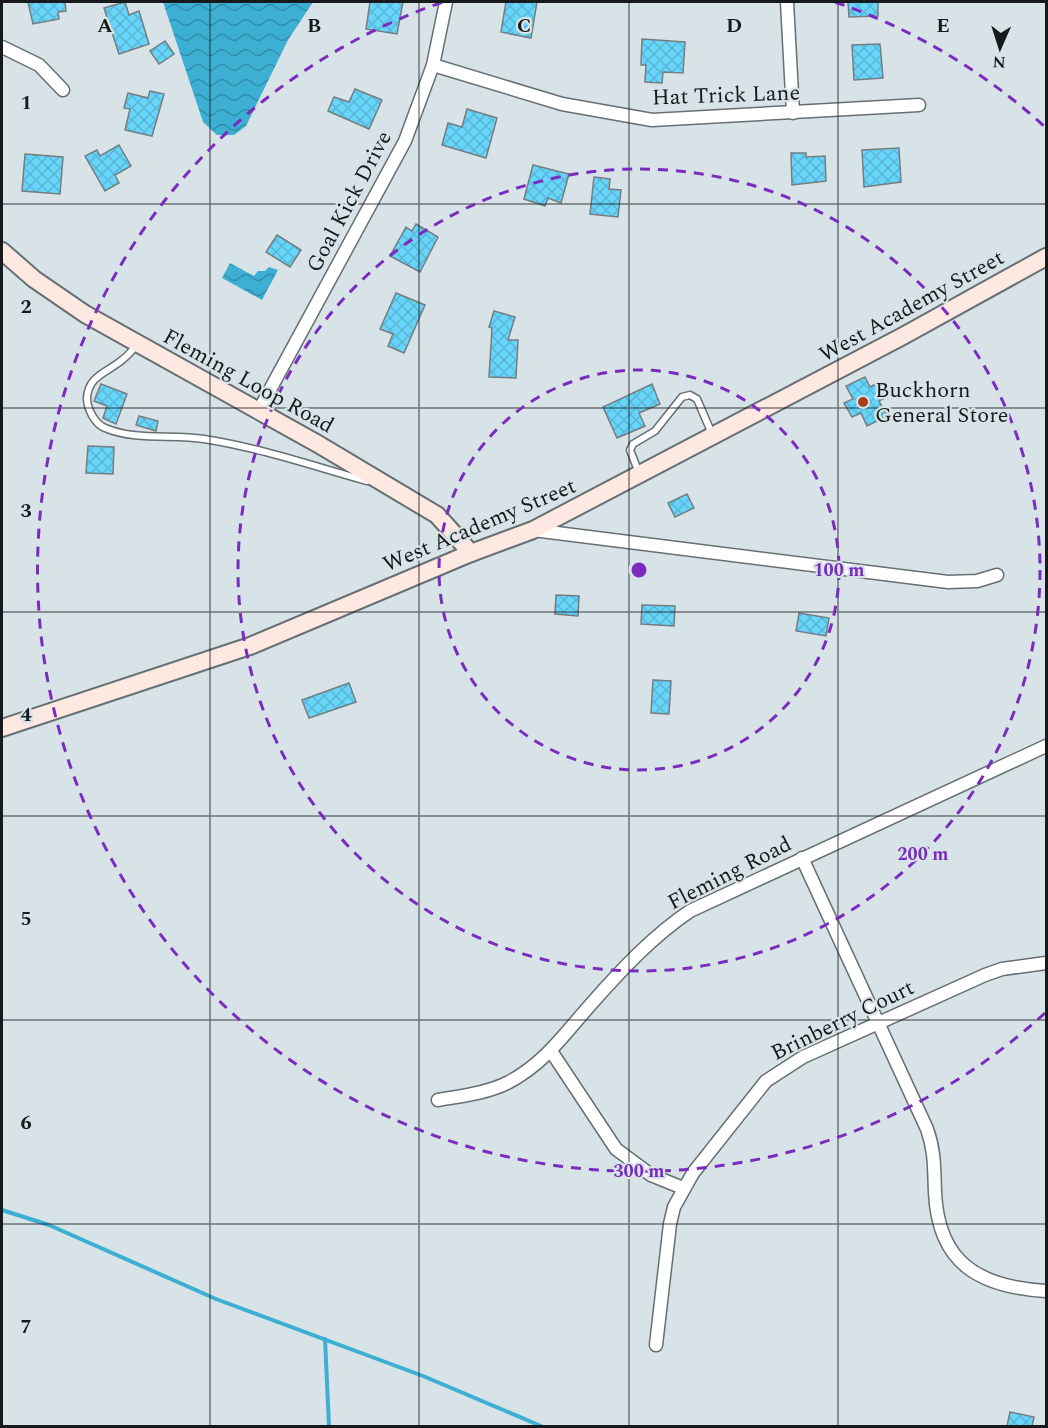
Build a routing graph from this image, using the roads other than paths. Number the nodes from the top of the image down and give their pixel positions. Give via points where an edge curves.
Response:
1 (446, 2) edge
2 (787, 2) edge
3 (2, 47) edge
4 (433, 65) junction
5 (63, 90) dead end
6 (919, 105) dead end
7 (793, 114) junction
8 (2, 251) edge
9 (1047, 257) edge
10 (139, 344) junction
11 (259, 410) junction
12 (714, 437) junction
13 (640, 475) junction
14 (391, 487) junction
15 (533, 530) junction
16 (471, 553) junction
17 (997, 575) dead end
18 (2, 728) edge
19 (1047, 746) edge
20 (802, 858) junction
21 (1047, 963) edge
22 (878, 1023) junction
23 (551, 1051) junction
24 (438, 1100) dead end
25 (683, 1188) junction
26 (1047, 1291) edge
27 (656, 1345) dead end

1 - 4 street, Goal Kick Drive
2 - 7 street
3 - 5 street via 39,65
4 - 7 street, Hat Trick Lane via 562,104 652,120
4 - 11 street, Goal Kick Drive via 405,141
6 - 7 street, Hat Trick Lane
8 - 10 main road, Fleming Loop Road via 85,314
9 - 12 main road, West Academy Street
10 - 11 main road, Fleming Loop Road
10 - 14 lane via 96,377 90,387 87,400 102,427 123,434 201,438 241,445
11 - 14 main road, Fleming Loop Road
12 - 13 main road, West Academy Street
12 - 13 lane via 697,399 690,395 682,397 655,431 633,444 630,450
13 - 15 main road, West Academy Street
14 - 16 main road, Fleming Loop Road via 437,515
15 - 16 main road, West Academy Street
15 - 17 street via 948,582 977,581
16 - 18 main road, West Academy Street via 250,646
19 - 20 street, Fleming Road
20 - 22 street
20 - 23 street, Fleming Road via 707,901 672,923 621,970
21 - 22 street, Brinberry Court via 1002,969
22 - 25 street, Brinberry Court via 803,1057 766,1081
22 - 26 street via 933,1146 937,1214 940,1230 951,1250 962,1264 989,1282
23 - 24 street, Fleming Road via 508,1082
23 - 25 street via 616,1149 651,1175
25 - 27 street, Brinberry Court via 670,1224

